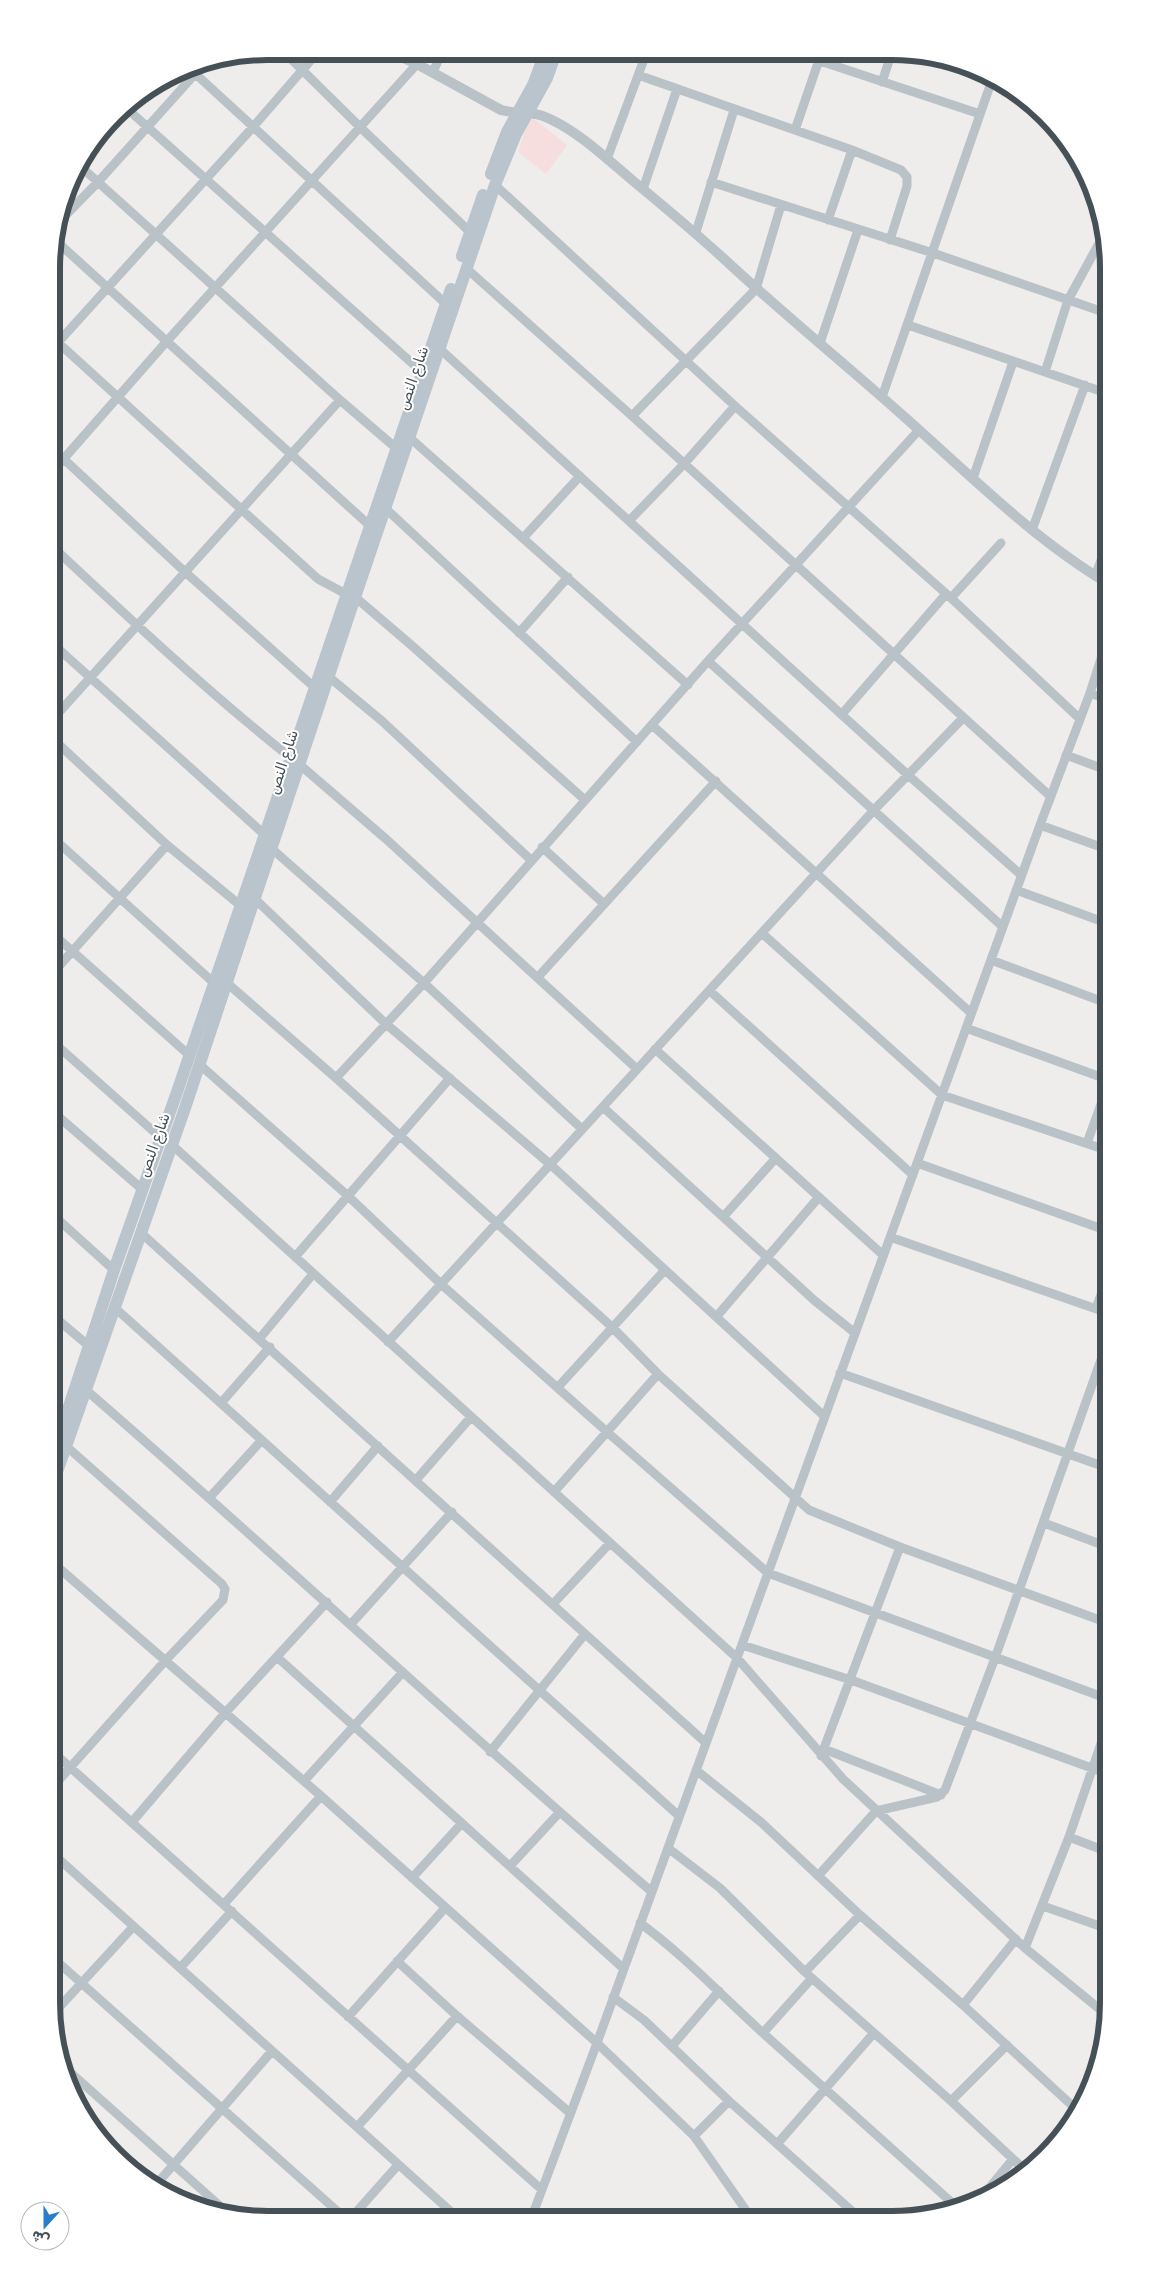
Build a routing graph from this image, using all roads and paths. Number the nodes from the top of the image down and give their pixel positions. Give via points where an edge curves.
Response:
1 (293, 60) edge
2 (311, 60) edge
3 (408, 60) edge
4 (438, 60) edge
5 (542, 60) edge
6 (553, 60) edge
7 (644, 60) edge
8 (819, 60) joint
9 (889, 60) edge
10 (417, 64) junction
11 (303, 69) junction
12 (433, 72) junction
13 (195, 73) joint
14 (638, 75) junction
15 (882, 82) junction
16 (990, 85) edge
17 (677, 89) junction
18 (734, 110) junction
19 (131, 112) edge
20 (530, 112) junction
21 (516, 114) junction
22 (980, 114) junction
23 (147, 127) junction
24 (253, 127) junction
25 (360, 127) junction
26 (795, 130) junction
27 (852, 150) junction
28 (607, 159) junction
29 (85, 170) edge
30 (206, 179) junction
31 (312, 181) junction
32 (98, 182) junction
33 (711, 182) junction
34 (495, 185) junction
35 (643, 189) junction
36 (781, 205) junction
37 (67, 214) edge
38 (828, 220) junction
39 (858, 230) junction
40 (264, 232) junction
41 (470, 232) junction
42 (696, 232) junction
43 (156, 234) junction
44 (890, 240) junction
45 (1098, 244) edge
46 (61, 245) edge
47 (933, 253) junction
48 (467, 269) junction
49 (108, 287) junction
50 (216, 287) junction
51 (756, 289) junction
52 (1068, 300) junction
53 (446, 304) junction
54 (1100, 311) edge
55 (908, 325) junction
56 (60, 338) edge
57 (167, 341) junction
58 (820, 343) junction
59 (60, 347) edge
60 (440, 350) junction
61 (686, 361) junction
62 (1013, 362) junction
63 (422, 372) junction
64 (1045, 372) junction
65 (1086, 385) junction
66 (1100, 390) edge
67 (118, 396) junction
68 (882, 397) junction
69 (340, 400) junction
70 (734, 406) junction
71 (632, 416) junction
72 (919, 430) junction
73 (409, 437) junction
74 (396, 448) junction
75 (292, 453) junction
76 (60, 455) edge
77 (64, 459) junction
78 (60, 463) edge
79 (684, 464) junction
80 (580, 476) junction
81 (973, 478) junction
82 (385, 508) junction
83 (849, 508) junction
84 (240, 509) junction
85 (629, 521) junction
86 (369, 525) junction
87 (1032, 530) junction
88 (524, 538) junction
89 (1001, 543) dead end
90 (60, 554) edge
91 (1100, 563) edge
92 (795, 566) junction
93 (184, 571) junction
94 (1095, 576) junction
95 (568, 577) junction
96 (1100, 579) edge
97 (350, 596) junction
98 (948, 596) junction
99 (742, 624) junction
100 (136, 626) junction
101 (519, 633) junction
102 (60, 650) edge
103 (894, 653) junction
104 (708, 661) junction
105 (1100, 662) edge
106 (329, 677) junction
107 (91, 678) junction
108 (688, 685) junction
109 (314, 688) junction
110 (1090, 693) junction
111 (1100, 697) edge
112 (60, 711) edge
113 (842, 714) junction
114 (962, 718) junction
115 (1080, 719) junction
116 (652, 725) junction
117 (637, 742) junction
118 (60, 747) edge
119 (1066, 755) junction
120 (295, 761) junction
121 (1100, 768) edge
122 (908, 775) junction
123 (716, 782) junction
124 (1050, 796) junction
125 (585, 800) junction
126 (874, 810) junction
127 (1040, 825) junction
128 (265, 835) junction
129 (60, 844) edge
130 (167, 845) junction
131 (542, 847) junction
132 (1100, 847) edge
133 (271, 848) junction
134 (530, 860) junction
135 (818, 873) junction
136 (1021, 875) junction
137 (1016, 890) junction
138 (119, 898) junction
139 (255, 899) junction
140 (603, 903) junction
141 (241, 906) junction
142 (1100, 921) edge
143 (476, 922) junction
144 (1003, 926) junction
145 (763, 934) junction
146 (60, 940) edge
147 (72, 951) junction
148 (991, 960) junction
149 (60, 965) edge
150 (538, 977) junction
151 (424, 982) junction
152 (221, 983) junction
153 (710, 991) junction
154 (1100, 1001) edge
155 (971, 1013) junction
156 (385, 1023) junction
157 (966, 1028) junction
158 (60, 1048) edge
159 (655, 1049) junction
160 (194, 1060) junction
161 (637, 1070) junction
162 (336, 1078) junction
163 (450, 1078) junction
164 (1100, 1078) edge
165 (942, 1095) junction
166 (1100, 1106) edge
167 (604, 1108) junction
168 (60, 1118) edge
169 (582, 1129) junction
170 (399, 1135) junction
171 (166, 1141) junction
172 (1088, 1143) junction
173 (1100, 1148) edge
174 (775, 1159) junction
175 (917, 1163) junction
176 (550, 1166) junction
177 (913, 1175) junction
178 (142, 1190) junction
179 (347, 1195) junction
180 (819, 1197) junction
181 (724, 1216) junction
182 (60, 1221) edge
183 (497, 1224) junction
184 (1100, 1228) edge
185 (140, 1232) junction
186 (890, 1237) junction
187 (883, 1255) junction
188 (295, 1257) junction
189 (768, 1257) junction
190 (114, 1270) junction
191 (664, 1271) junction
192 (313, 1274) junction
193 (442, 1284) junction
194 (1100, 1297) edge
195 (114, 1307) junction
196 (1096, 1308) junction
197 (1100, 1310) edge
198 (717, 1316) junction
199 (60, 1322) edge
200 (612, 1327) junction
201 (855, 1333) junction
202 (260, 1338) junction
203 (388, 1342) junction
204 (89, 1346) junction
205 (270, 1347) junction
206 (1100, 1363) edge
207 (840, 1373) junction
208 (658, 1374) junction
209 (558, 1387) junction
210 (86, 1390) junction
211 (221, 1403) junction
212 (824, 1416) junction
213 (471, 1417) junction
214 (62, 1428) joint
215 (606, 1431) junction
216 (60, 1434) edge
217 (261, 1441) junction
218 (66, 1446) junction
219 (378, 1446) junction
220 (1068, 1453) junction
221 (60, 1463) edge
222 (1100, 1465) edge
223 (416, 1480) junction
224 (554, 1492) junction
225 (210, 1497) junction
226 (794, 1499) junction
227 (330, 1502) junction
228 (452, 1512) junction
229 (1044, 1523) junction
230 (610, 1543) junction
231 (1100, 1544) edge
232 (900, 1547) junction
233 (402, 1567) junction
234 (60, 1569) edge
235 (768, 1572) junction
236 (1019, 1590) junction
237 (327, 1602) junction
238 (552, 1604) junction
239 (875, 1613) junction
240 (1100, 1619) edge
241 (351, 1624) junction
242 (585, 1634) junction
243 (742, 1645) junction
244 (276, 1657) junction
245 (737, 1658) junction
246 (995, 1658) junction
247 (165, 1661) junction
248 (403, 1672) junction
249 (851, 1680) junction
250 (540, 1692) junction
251 (1100, 1696) edge
252 (226, 1712) junction
253 (970, 1725) junction
254 (353, 1727) junction
255 (706, 1742) junction
256 (1100, 1746) edge
257 (490, 1752) junction
258 (823, 1753) junction
259 (60, 1758) edge
260 (70, 1767) junction
261 (1092, 1768) junction
262 (696, 1770) junction
263 (1100, 1771) edge
264 (60, 1779) edge
265 (304, 1781) junction
266 (941, 1795) junction
267 (321, 1796) junction
268 (876, 1811) junction
269 (559, 1812) junction
270 (679, 1816) junction
271 (132, 1822) junction
272 (462, 1823) junction
273 (1069, 1837) junction
274 (668, 1848) junction
275 (1100, 1849) edge
276 (60, 1860) edge
277 (510, 1866) junction
278 (818, 1876) junction
279 (412, 1878) junction
280 (652, 1892) junction
281 (224, 1904) junction
282 (1042, 1906) junction
283 (445, 1908) junction
284 (232, 1911) junction
285 (860, 1915) junction
286 (640, 1923) junction
287 (1100, 1926) edge
288 (133, 1927) junction
289 (1016, 1939) junction
290 (1025, 1948) junction
291 (398, 1961) junction
292 (60, 1964) edge
293 (180, 1968) junction
294 (624, 1969) junction
295 (808, 1975) junction
296 (82, 1984) junction
297 (720, 1991) junction
298 (614, 1997) junction
299 (963, 2005) junction
300 (60, 2007) edge
301 (1100, 2009) edge
302 (457, 2016) junction
303 (348, 2017) junction
304 (763, 2033) junction
305 (874, 2034) junction
306 (597, 2043) junction
307 (1007, 2045) junction
308 (672, 2046) junction
309 (272, 2051) junction
310 (407, 2071) junction
311 (73, 2074) edge
312 (825, 2089) junction
313 (729, 2101) junction
314 (952, 2101) junction
315 (1073, 2106) edge
316 (222, 2108) junction
317 (570, 2114) junction
318 (356, 2127) junction
319 (694, 2136) junction
320 (778, 2143) junction
321 (1013, 2159) junction
322 (173, 2164) junction
323 (398, 2165) junction
324 (1021, 2166) edge
325 (160, 2180) edge
326 (991, 2186) edge
327 (541, 2189) junction
328 (952, 2202) edge
329 (219, 2205) edge
330 (337, 2211) edge
331 (357, 2211) edge
332 (450, 2211) edge
333 (534, 2211) edge
334 (746, 2211) edge
335 (849, 2211) edge

1 - 11 street
2 - 11 street
3 - 10 street
4 - 12 street
5 - 21 main road, شارع النص via 533,85
6 - 20 main road, شارع النص
7 - 14 street
8 - 15 street
8 - 26 street
9 - 15 street
10 - 12 street
10 - 25 street
11 - 24 street
11 - 25 street
12 - 21 street via 491,106
13 - 23 street
13 - 24 street
14 - 17 street
14 - 28 street
15 - 22 street
16 - 22 street
17 - 18 street
17 - 35 street
18 - 26 street
18 - 33 street
19 - 23 street
20 - 21 street
20 - 28 street via 557,123
20 - 34 main road, شارع النص
21 - 41 main road, شارع النص
22 - 47 street
23 - 30 street
23 - 32 street
24 - 30 street
24 - 31 street
25 - 31 street
25 - 41 street
26 - 27 street
27 - 38 street
27 - 44 street via 901,170 907,177
28 - 35 street
29 - 32 street
30 - 40 street
30 - 43 street
31 - 40 street
31 - 53 street
32 - 37 street
32 - 43 street
33 - 36 street
33 - 42 street
34 - 48 main road, شارع النص
34 - 61 street
35 - 42 street
36 - 38 street
36 - 51 street
38 - 39 street
39 - 44 street
39 - 58 street
40 - 50 street
40 - 63 street
41 - 53 main road, شارع النص
42 - 51 street
43 - 49 street
43 - 50 street
44 - 47 street
45 - 52 street
46 - 49 street
47 - 52 street
47 - 55 street
48 - 60 main road, شارع النص
48 - 71 street
49 - 56 street
49 - 57 street
50 - 57 street
50 - 69 street
51 - 58 street
51 - 61 street
52 - 54 street
52 - 64 street
53 - 63 main road, شارع النص
55 - 62 street
55 - 68 street
57 - 67 street
57 - 75 street
58 - 68 street
59 - 67 street
60 - 73 main road, شارع النص
60 - 80 street
61 - 70 street
61 - 71 street
62 - 64 street
62 - 81 street
63 - 74 main road, شارع النص
64 - 65 street
65 - 66 street
65 - 87 street
67 - 77 street
67 - 84 street
68 - 72 street
69 - 74 street
69 - 75 street
70 - 79 street
70 - 83 street
71 - 79 street
72 - 81 street
72 - 83 street
73 - 82 main road, شارع النص
73 - 88 street
74 - 86 main road, شارع النص
75 - 84 street
75 - 86 street
76 - 77 street
77 - 78 street
77 - 93 street
79 - 85 street
79 - 92 street
80 - 85 street
80 - 88 street
81 - 87 street
82 - 97 main road, شارع النص
82 - 101 street
83 - 92 street
83 - 98 street
84 - 93 street
84 - 97 street via 318,580
85 - 99 street
86 - 97 main road, شارع النص
87 - 94 street
88 - 95 street
89 - 98 street
90 - 100 street
91 - 94 street
92 - 99 street
92 - 103 street
93 - 100 street
93 - 109 street
94 - 96 street
95 - 101 street
95 - 108 street
97 - 106 main road, شارع النص
97 - 109 main road, شارع النص
97 - 125 street via 410,644
98 - 103 street
98 - 115 street
99 - 104 street
99 - 113 street
100 - 107 street
100 - 120 street
101 - 117 street
102 - 107 street
103 - 113 street
103 - 114 street
104 - 108 street
104 - 126 street
105 - 110 street
106 - 120 main road, شارع النص
106 - 134 street via 382,721
107 - 112 street
107 - 128 street
108 - 116 street
109 - 120 main road, شارع النص
110 - 111 street
110 - 115 street
113 - 122 street
114 - 122 street
114 - 124 street
115 - 119 street
116 - 117 street
116 - 123 street
117 - 125 street
118 - 130 street
119 - 121 street
119 - 124 street
120 - 128 main road, شارع النص
120 - 133 main road, شارع النص
120 - 143 street
122 - 126 street
122 - 136 street
123 - 135 street
123 - 140 street
124 - 127 street
125 - 131 street
126 - 135 street
126 - 144 street
127 - 132 street
127 - 136 street
128 - 141 main road, شارع النص
129 - 138 street
130 - 138 street
130 - 141 street
131 - 134 street
131 - 140 street
133 - 139 main road, شارع النص
133 - 151 street
134 - 143 street
135 - 145 street
135 - 155 street
136 - 137 street
137 - 142 street
137 - 144 street
138 - 147 street
138 - 152 street
139 - 152 main road, شارع النص
139 - 156 street
140 - 150 street
141 - 152 main road, شارع النص
143 - 150 street
143 - 151 street
144 - 148 street
145 - 153 street
145 - 165 street
146 - 147 street
147 - 149 street
147 - 160 street
148 - 154 street
148 - 155 street
150 - 161 street
151 - 156 street
151 - 169 street
152 - 160 main road, شارع النص
152 - 162 street
153 - 159 street
153 - 177 street
155 - 157 street
156 - 162 street
156 - 163 street
157 - 164 street
157 - 165 street
158 - 171 street
159 - 161 street
159 - 174 street
160 - 171 main road, شارع النص
160 - 179 street
161 - 167 street
162 - 170 street
163 - 170 street
163 - 176 street
165 - 172 street
165 - 175 street
166 - 172 street
167 - 169 street
167 - 181 street
168 - 178 street
169 - 176 street
170 - 179 street
170 - 183 street
171 - 178 main road, شارع النص
171 - 185 main road, شارع النص
171 - 188 street
172 - 173 street
174 - 180 street
174 - 181 street
175 - 177 street
175 - 184 street
176 - 183 street
176 - 191 street
177 - 186 street
178 - 190 main road, شارع النص
179 - 188 street
179 - 193 street
180 - 187 street
180 - 189 street
181 - 189 street
182 - 190 street
183 - 193 street
183 - 200 street
185 - 195 main road, شارع النص
185 - 202 street
186 - 187 street
186 - 196 street
187 - 201 street
188 - 192 street
189 - 198 street
189 - 201 street
190 - 204 main road, شارع النص
191 - 198 street
191 - 200 street
192 - 202 street
192 - 203 street
193 - 203 street
193 - 209 street
194 - 196 street
195 - 210 main road, شارع النص
195 - 211 street
196 - 197 street
198 - 212 street
199 - 204 street
200 - 208 street
200 - 209 street
201 - 207 street
202 - 205 street
203 - 213 street
204 - 214 main road, شارع النص
205 - 211 street
205 - 219 street
206 - 220 street
207 - 212 street
207 - 220 street
208 - 215 street
208 - 226 street
209 - 215 street
210 - 218 main road, شارع النص
210 - 225 street
211 - 217 street
212 - 226 street
213 - 223 street
213 - 224 street
214 - 216 main road, شارع النص
215 - 224 street
215 - 235 street
217 - 225 street
217 - 227 street
218 - 221 main road, شارع النص
218 - 247 street via 225,1589 223,1600
219 - 223 street
219 - 227 street
220 - 222 street
220 - 229 street
223 - 228 street
224 - 230 street
225 - 237 street
226 - 232 street via 819,1516
226 - 235 street
227 - 233 street
228 - 233 street
228 - 238 street
229 - 231 street
229 - 236 street
230 - 238 street
230 - 245 street
232 - 236 street
232 - 239 street
233 - 241 street
233 - 250 street
234 - 247 street
235 - 239 street
235 - 243 street
236 - 240 street
236 - 246 street
237 - 241 street
237 - 244 street
238 - 242 street
239 - 246 street
239 - 249 street
241 - 248 street
242 - 250 street
242 - 255 street
243 - 245 street
243 - 249 street
244 - 252 street
244 - 254 street
245 - 255 street
245 - 258 street
246 - 251 street
246 - 253 street
247 - 252 street
247 - 260 street
248 - 254 street
248 - 257 street
249 - 253 street
249 - 258 street
250 - 257 street
250 - 270 street
252 - 265 street
252 - 271 street
253 - 261 street
253 - 266 street
254 - 265 street
254 - 272 street
255 - 262 street
256 - 261 street
257 - 269 street
258 - 266 street
258 - 268 street
259 - 260 street
260 - 264 street
260 - 271 street
261 - 263 street
261 - 273 street
262 - 270 street
262 - 278 street via 762,1823
265 - 267 street
266 - 268 street
267 - 279 street
267 - 281 street
268 - 278 street
268 - 289 street
269 - 277 street
269 - 280 street
270 - 274 street
271 - 281 street
272 - 277 street
272 - 279 street
273 - 275 street
273 - 282 street
274 - 280 street
274 - 295 street via 727,1895
276 - 288 street
277 - 294 street
278 - 285 street
279 - 283 street
280 - 286 street
281 - 284 street
282 - 287 street
282 - 290 street
283 - 291 street
283 - 306 street
284 - 293 street
284 - 303 street
285 - 295 street
285 - 299 street
286 - 294 street
286 - 297 street
288 - 293 street
288 - 296 street
289 - 290 street
289 - 299 street
290 - 301 street
291 - 302 street
291 - 303 street
292 - 296 street
293 - 309 street
294 - 298 street
295 - 304 street
295 - 305 street
296 - 300 street
296 - 316 street
297 - 304 street
297 - 308 street
298 - 306 street
298 - 308 street
299 - 307 street
302 - 310 street
302 - 317 street
303 - 310 street
304 - 312 street
305 - 312 street
305 - 314 street
306 - 317 street
306 - 319 street
307 - 314 street
307 - 315 street
308 - 313 street
309 - 316 street
309 - 318 street
310 - 318 street
310 - 327 street
311 - 322 street
312 - 320 street
312 - 328 street
313 - 319 street
313 - 320 street
314 - 321 street
316 - 322 street
316 - 330 street
317 - 327 street
318 - 323 street
319 - 334 street
320 - 335 street
321 - 324 street
321 - 326 street
322 - 325 street
322 - 329 street
323 - 331 street
323 - 332 street
327 - 333 street

